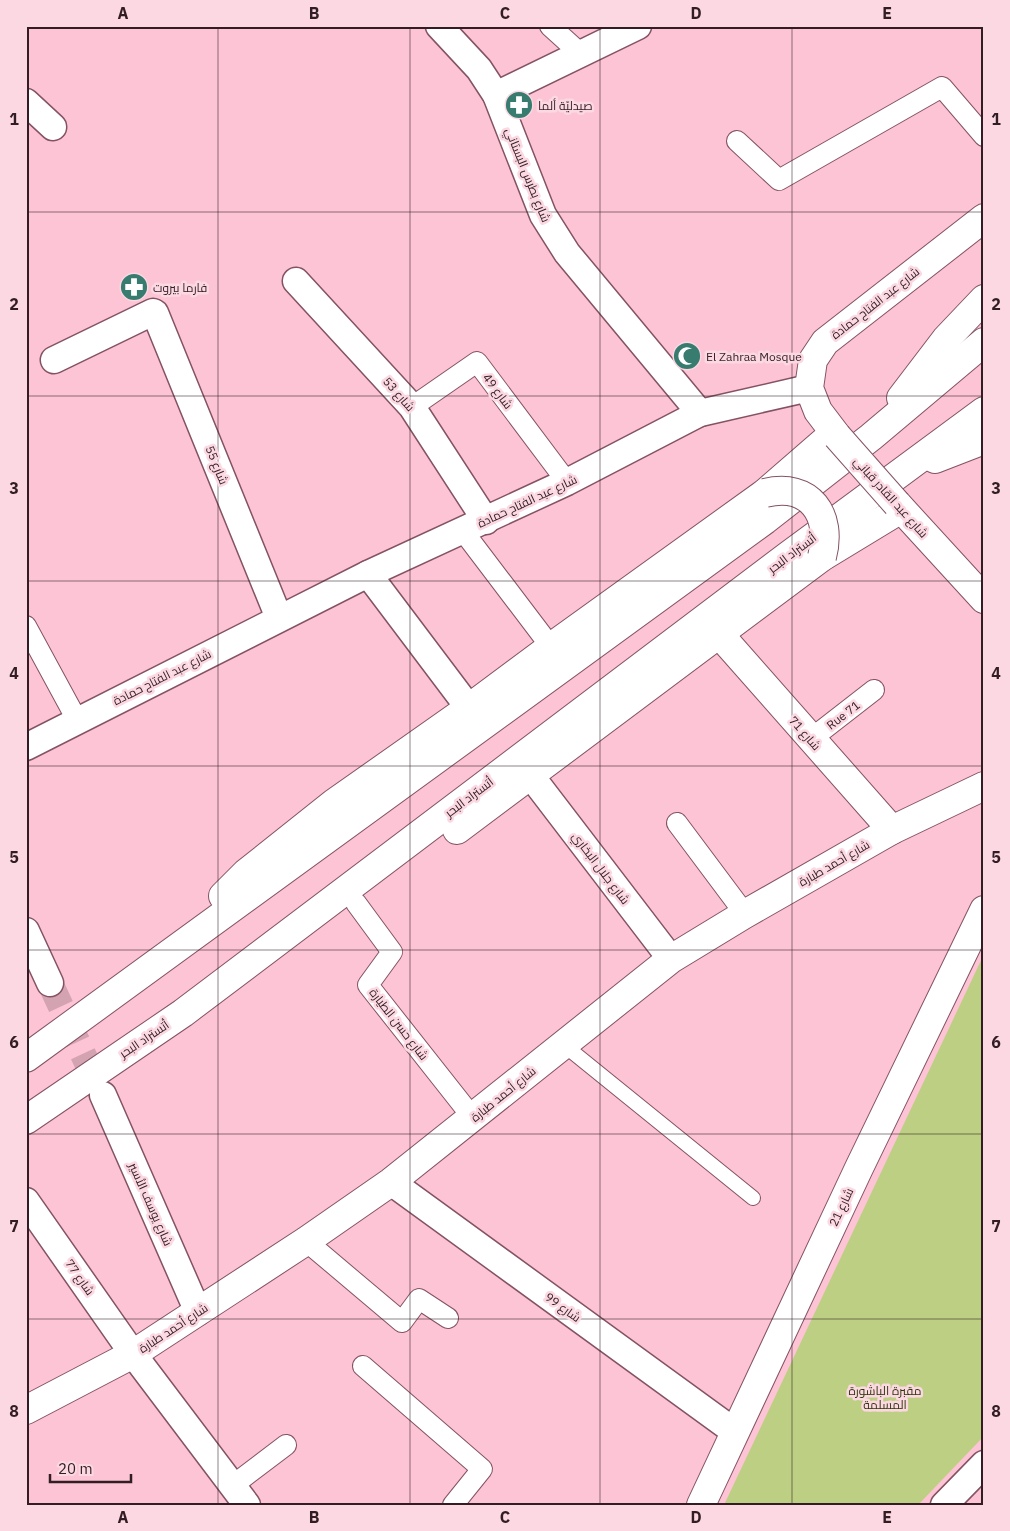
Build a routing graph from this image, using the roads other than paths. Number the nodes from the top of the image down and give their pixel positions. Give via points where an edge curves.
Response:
1 (439, 26) edge
2 (550, 26) edge
3 (638, 26) edge
4 (582, 55) junction
5 (496, 95) junction
6 (26, 102) edge
7 (53, 127) dead end
8 (984, 136) edge
9 (738, 140) dead end
10 (984, 218) edge
11 (296, 281) dead end
12 (984, 299) edge
13 (984, 342) edge
14 (54, 360) dead end
15 (809, 388) junction
16 (412, 407) junction
17 (984, 411) edge
18 (700, 413) junction
19 (835, 434) junction
20 (872, 437) junction
21 (984, 440) edge
22 (908, 469) junction
23 (568, 482) junction
24 (765, 492) junction
25 (899, 507) junction
26 (486, 521) junction
27 (463, 531) junction
28 (822, 557) junction
29 (368, 574) junction
30 (984, 599) edge
31 (279, 618) junction
32 (26, 626) edge
33 (720, 635) junction
34 (551, 647) junction
35 (874, 690) dead end
36 (469, 708) junction
37 (77, 720) junction
38 (811, 739) junction
39 (26, 747) edge
40 (530, 776) junction
41 (984, 786) edge
42 (677, 823) dead end
43 (892, 830) junction
44 (356, 904) junction
45 (984, 910) edge
46 (745, 914) junction
47 (26, 931) edge
48 (671, 959) junction
49 (152, 965) junction
50 (50, 983) tunnel mouth
51 (183, 1013) junction
52 (564, 1046) junction
53 (26, 1058) edge
54 (103, 1095) tunnel mouth
55 (473, 1118) junction
56 (26, 1120) edge
57 (392, 1182) junction
58 (753, 1198) dead end
59 (26, 1201) edge
60 (306, 1241) junction
61 (198, 1312) junction
62 (448, 1318) dead end
63 (134, 1354) junction
64 (363, 1366) dead end
65 (26, 1410) edge
66 (735, 1432) junction
67 (286, 1445) dead end
68 (984, 1464) edge
69 (239, 1495) edge
70 (453, 1505) edge
71 (701, 1505) edge
72 (944, 1505) edge

1 - 5 street, شارع بطرس البستاني via 479,69
2 - 4 street
3 - 4 street
4 - 5 street
5 - 18 street, شارع بطرس البستاني via 543,215 554,234
6 - 7 street
8 - 9 street via 942,87 779,180
10 - 15 main road, شارع عبد الفتاح حمادة via 825,342 813,360
11 - 16 street, شارع 53
12 - 20 main road via 946,339
13 - 20 main road
14 - 31 street, شارع 55 via 154,312
15 - 18 street, شارع عبد الفتاح حمادة
15 - 19 main road, شارع عبد القادر قباني via 818,411
16 - 23 street, شارع 49 via 477,362
16 - 26 street, شارع 53
17 - 22 main road
18 - 23 street, شارع عبد الفتاح حمادة
19 - 24 main road
19 - 25 main road, شارع عبد القادر قباني, bridge
20 - 49 main road via 765,520
21 - 22 main road
22 - 51 main road, أتستراد البحر
23 - 26 street, شارع عبد الفتاح حمادة
24 - 28 main road, bridge via 787,490 814,505 826,533
24 - 34 main road
25 - 28 main road
25 - 30 main road, شارع عبد القادر قباني
26 - 27 street, شارع عبد الفتاح حمادة
27 - 29 street, شارع عبد الفتاح حمادة
27 - 34 street
28 - 33 main road
29 - 31 street, شارع عبد الفتاح حمادة
29 - 36 street
31 - 37 street, شارع عبد الفتاح حمادة
32 - 37 street
33 - 38 main road, شارع 71
33 - 40 main road
34 - 36 main road
35 - 38 street, Rue 71
36 - 49 main road via 334,803 246,873
37 - 39 street, شارع عبد الفتاح حمادة
38 - 43 main road, شارع 71
40 - 44 main road
40 - 48 street, شارع جلال البخاري
41 - 43 main road, شارع أحمد طبارة
42 - 46 street
43 - 46 main road, شارع أحمد طبارة
44 - 51 main road
44 - 55 street, شارع حسن الطيارة via 392,952 368,986
45 - 66 main road, شارع 21
46 - 48 main road, شارع أحمد طبارة
47 - 50 street
48 - 52 main road, شارع أحمد طبارة
49 - 53 main road
51 - 56 main road, أتستراد البحر
52 - 55 main road, شارع أحمد طبارة
52 - 58 lane
54 - 61 street, شارع يوسف الأسير
55 - 57 main road, شارع أحمد طبارة
57 - 60 main road, شارع أحمد طبارة
57 - 66 street, شارع 99
59 - 63 street, شارع 77
60 - 61 main road, شارع أحمد طبارة
60 - 62 street via 402,1322 419,1299
61 - 63 main road, شارع أحمد طبارة
63 - 65 main road, شارع أحمد طبارة
63 - 69 street, شارع 77
64 - 70 street via 482,1469
66 - 71 main road, شارع 21
67 - 69 street
68 - 72 street

